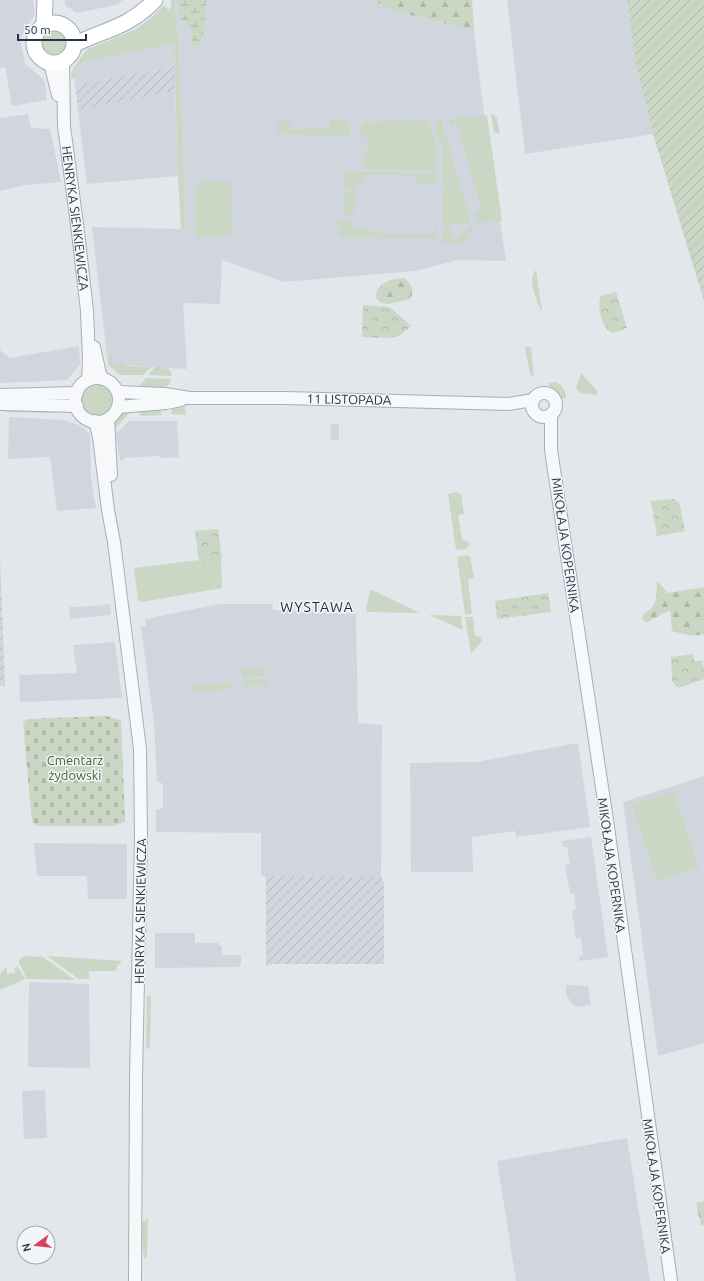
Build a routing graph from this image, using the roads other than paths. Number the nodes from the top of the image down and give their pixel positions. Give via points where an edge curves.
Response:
1 (45, 0) edge
2 (53, 0) edge
3 (144, 0) edge
4 (155, 0) edge
5 (44, 25) junction
6 (68, 32) junction
7 (56, 62) junction
8 (87, 311) junction
9 (103, 379) junction
10 (88, 380) junction
11 (118, 392) junction
12 (77, 393) junction
13 (0, 395) edge
14 (190, 398) junction
15 (0, 404) edge
16 (77, 406) junction
17 (118, 407) junction
18 (535, 408) junction
19 (551, 414) junction
20 (108, 419) junction
21 (95, 421) junction
22 (552, 450) junction
23 (114, 542) junction
24 (135, 1281) edge
25 (671, 1281) edge

1 - 5 main road
2 - 6 main road via 56,14
3 - 6 main road via 137,8 121,17
4 - 6 main road via 144,12 126,24
5 - 6 main road via 49,23
5 - 7 main road via 35,35 35,49 42,60
6 - 7 main road via 71,54
7 - 8 street, HENRYKA SIENKIEWICZA via 54,79 64,126
8 - 9 street, HENRYKA SIENKIEWICZA
8 - 10 street, HENRYKA SIENKIEWICZA via 90,358
9 - 10 street
9 - 11 street via 109,381
10 - 12 street
11 - 14 street, 11 LISTOPADA
11 - 17 street
12 - 13 street
12 - 16 street
14 - 17 street, 11 LISTOPADA
14 - 18 street, 11 LISTOPADA via 508,404 521,408
15 - 16 street
16 - 21 street via 84,416
17 - 20 street
18 - 19 street via 546,417
18 - 19 street via 540,394 547,394 555,402
18 - 22 street, MIKOŁAJA KOPERNIKA
19 - 22 street, MIKOŁAJA KOPERNIKA
20 - 21 street
20 - 23 street, HENRYKA SIENKIEWICZA via 115,517
21 - 23 street, HENRYKA SIENKIEWICZA
22 - 25 street, MIKOŁAJA KOPERNIKA
23 - 24 street, HENRYKA SIENKIEWICZA via 140,749

